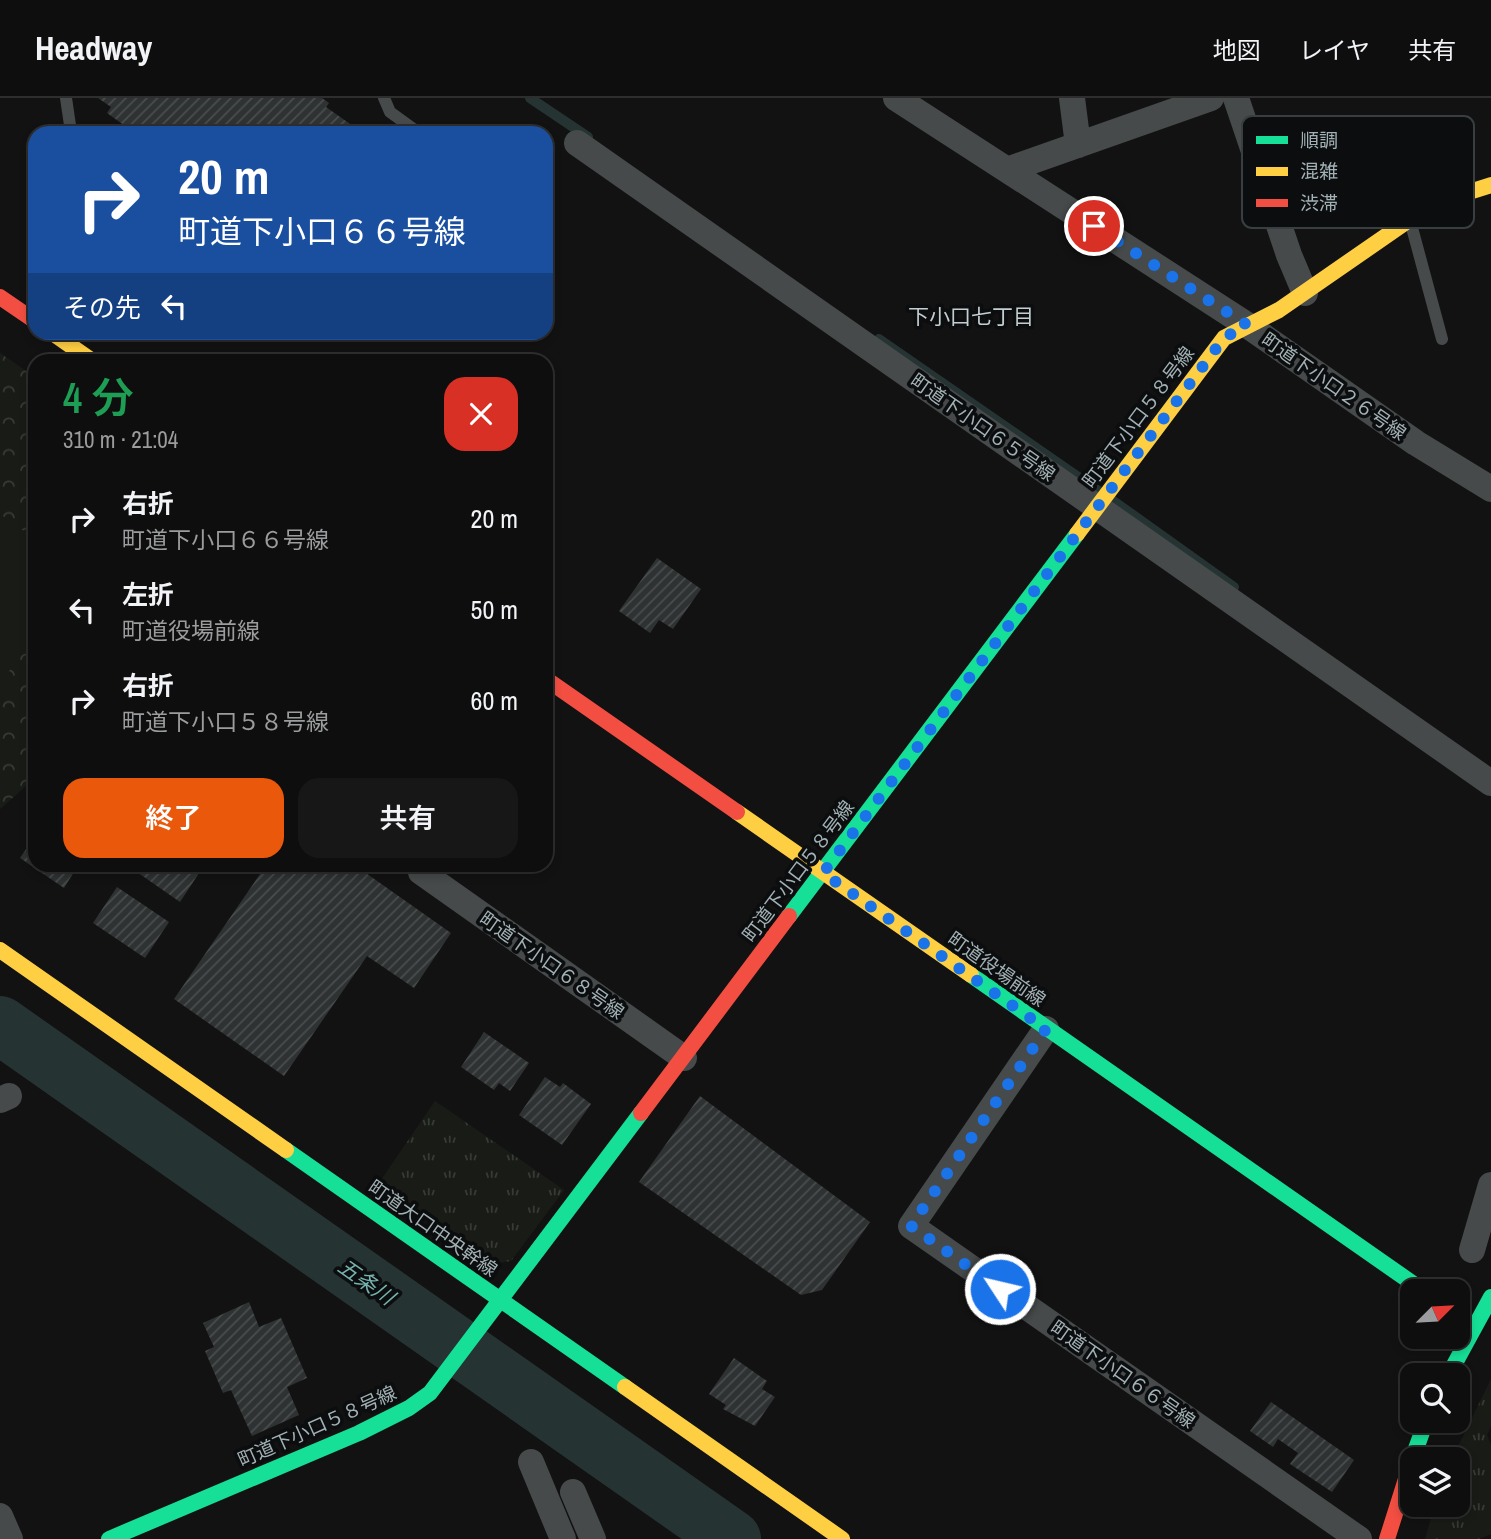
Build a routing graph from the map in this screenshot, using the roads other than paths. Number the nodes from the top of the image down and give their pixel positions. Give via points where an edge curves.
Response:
1 (66, 98) edge
2 (384, 98) edge
3 (896, 98) edge
4 (1072, 98) edge
5 (1210, 98) edge
6 (1236, 98) edge
7 (1242, 116) edge
8 (70, 126) edge
9 (409, 126) edge
10 (577, 144) dead end
11 (1078, 145) junction
12 (1007, 170) junction
13 (1491, 185) edge
14 (1474, 190) edge
15 (1280, 228) edge
16 (1398, 228) edge
17 (1412, 228) edge
18 (1305, 293) junction
19 (0, 297) edge
20 (28, 316) edge
21 (1247, 325) junction
22 (1442, 339) dead end
23 (62, 340) edge
24 (82, 354) edge
25 (1491, 489) edge
26 (1098, 507) junction
27 (553, 684) edge
28 (1491, 783) edge
29 (421, 873) dead end
30 (823, 873) junction
31 (0, 950) edge
32 (1046, 1029) junction
33 (684, 1058) junction
34 (1491, 1185) edge
35 (1472, 1250) dead end
36 (1406, 1279) edge
37 (499, 1300) junction
38 (1482, 1311) edge
39 (1455, 1363) edge
40 (531, 1462) dead end
41 (573, 1492) dead end
42 (1400, 1498) edge
43 (0, 1516) edge
44 (10, 1539) edge
45 (109, 1539) edge
46 (563, 1539) edge
47 (593, 1539) edge
48 (842, 1539) edge
49 (1359, 1539) edge
50 (1387, 1539) edge

1 - 8 lane
2 - 9 lane via 390,112
3 - 12 street, 町道下小口２６号線
4 - 11 street
5 - 11 street
6 - 7 street
10 - 26 street, 町道下小口６５号線
11 - 12 street
12 - 21 street, 町道下小口２６号線
13 - 14 street, 町道下小口５８号線
15 - 18 street
16 - 18 street, 町道下小口５８号線
17 - 22 lane
18 - 21 street, 町道下小口５８号線
19 - 20 street
21 - 25 street, 町道下小口２６号線 via 1416,443
21 - 26 street, 町道下小口５８号線 via 1224,338
23 - 24 street
26 - 28 street, 町道下小口６５号線
26 - 30 street, 町道下小口５８号線
27 - 30 street, 町道役場前線
29 - 33 street, 町道下小口６８号線
30 - 32 street, 町道役場前線
30 - 33 street, 町道下小口５８号線
31 - 37 street, 町道大口中央幹線
32 - 36 street, 町道役場前線
32 - 49 street, 町道下小口６６号線 via 911,1226
33 - 37 street, 町道下小口５８号線
34 - 35 street
37 - 45 street, 町道下小口５８号線 via 434,1388 409,1408
37 - 48 street, 町道大口中央幹線
38 - 39 street
40 - 46 street
41 - 47 street
42 - 50 street
43 - 44 street

